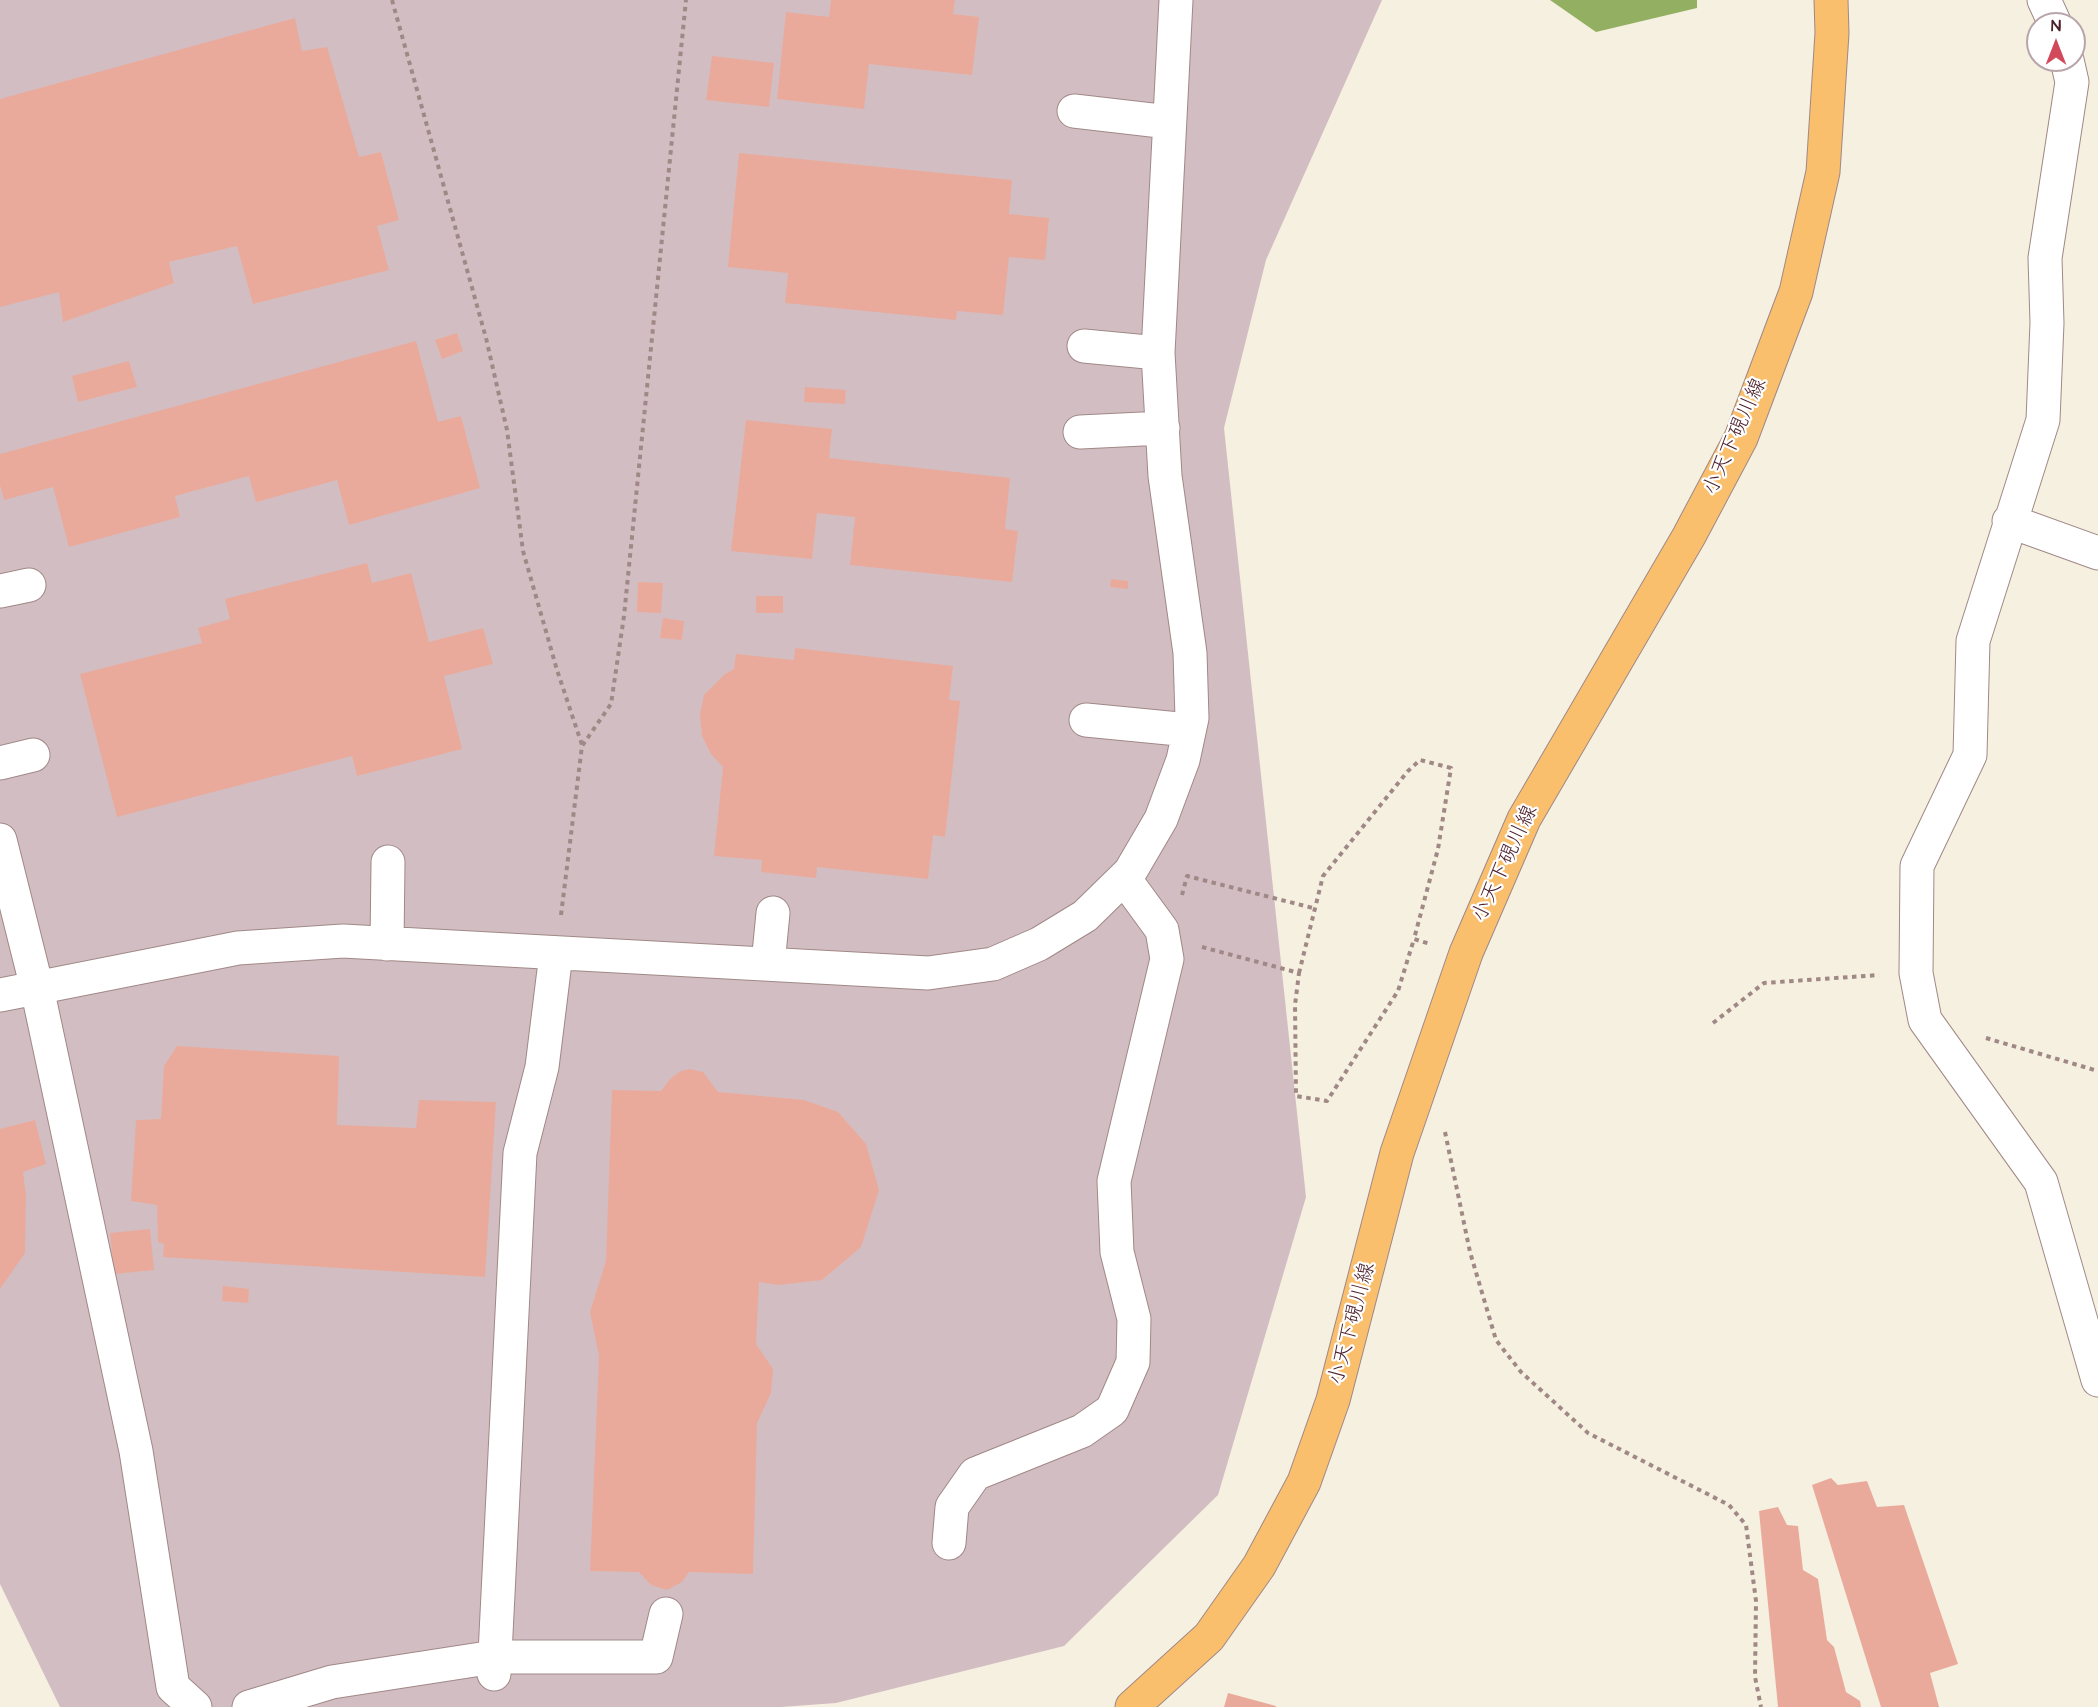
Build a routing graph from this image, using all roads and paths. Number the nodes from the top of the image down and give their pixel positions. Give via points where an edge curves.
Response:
1 (392, 0) edge
2 (686, 0) edge
3 (1176, 0) edge
4 (1831, 0) edge
5 (2070, 72) edge
6 (1074, 111) dead end
7 (1169, 122) junction
8 (1084, 346) dead end
9 (1158, 353) junction
10 (1163, 428) junction
11 (1080, 432) dead end
12 (2009, 521) junction
13 (2098, 553) edge
14 (1086, 720) dead end
15 (1189, 730) junction
16 (582, 746) junction
17 (33, 755) dead end
18 (0, 764) edge
19 (0, 840) edge
20 (388, 862) dead end
21 (1124, 878) junction
22 (1182, 897) dead end
23 (1313, 908) junction
24 (773, 913) dead end
25 (1414, 939) junction
26 (387, 944) junction
27 (1192, 945) dead end
28 (1466, 953) junction
29 (556, 954) junction
30 (768, 964) junction
31 (1299, 973) junction
32 (1916, 973) junction
33 (37, 988) junction
34 (0, 996) edge
35 (1713, 1023) dead end
36 (1979, 1036) dead end
37 (2098, 1071) edge
38 (1445, 1130) dead end
39 (2098, 1380) edge
40 (949, 1543) dead end
41 (666, 1614) dead end
42 (494, 1666) junction
43 (195, 1707) edge
44 (249, 1707) edge
45 (1131, 1707) edge
46 (1761, 1707) edge

1 - 16 path via 486,338 507,430 523,551
2 - 16 path via 624,616 611,704
3 - 7 street
4 - 28 main road, 小天下硯川線 via 1823,171 1796,292 1741,438 1689,536 1524,819
5 - 12 street via 2072,82 2045,258 2043,420
6 - 7 street
7 - 9 street
8 - 9 street
9 - 10 street
10 - 11 street
10 - 15 street via 1190,653
12 - 13 street
12 - 32 street via 1973,641 1970,755 1917,866
14 - 15 street
15 - 21 street via 1183,760 1161,819
16 - 29 path
17 - 18 street
19 - 33 street
20 - 26 street
21 - 30 street via 1085,916 1039,944 993,964 928,973
21 - 40 street via 1162,930 1167,959 1114,1181 1117,1252 1134,1319 1133,1362 1112,1410 1082,1431 975,1474 952,1508
22 - 23 path via 1187,876
23 - 25 path via 1323,876 1408,771 1420,760 1451,768 1438,849
23 - 31 path
24 - 30 street
25 - 28 path
25 - 31 path via 1398,991 1327,1101 1296,1096 1295,1005
26 - 29 street
26 - 33 street via 343,941 238,948
27 - 31 path
28 - 45 main road, 小天下硯川線 via 1397,1153 1333,1400 1304,1482 1259,1566 1209,1637
29 - 30 street
29 - 42 street via 542,1067 520,1153
32 - 35 path via 1764,982
32 - 39 street via 1924,1020 2041,1182
33 - 34 street
33 - 43 street via 136,1451 173,1687
36 - 37 path
38 - 46 path via 1470,1252 1496,1340 1521,1372 1588,1433 1729,1505 1746,1525 1756,1601 1755,1677
41 - 42 street via 656,1657
42 - 44 street via 332,1682

